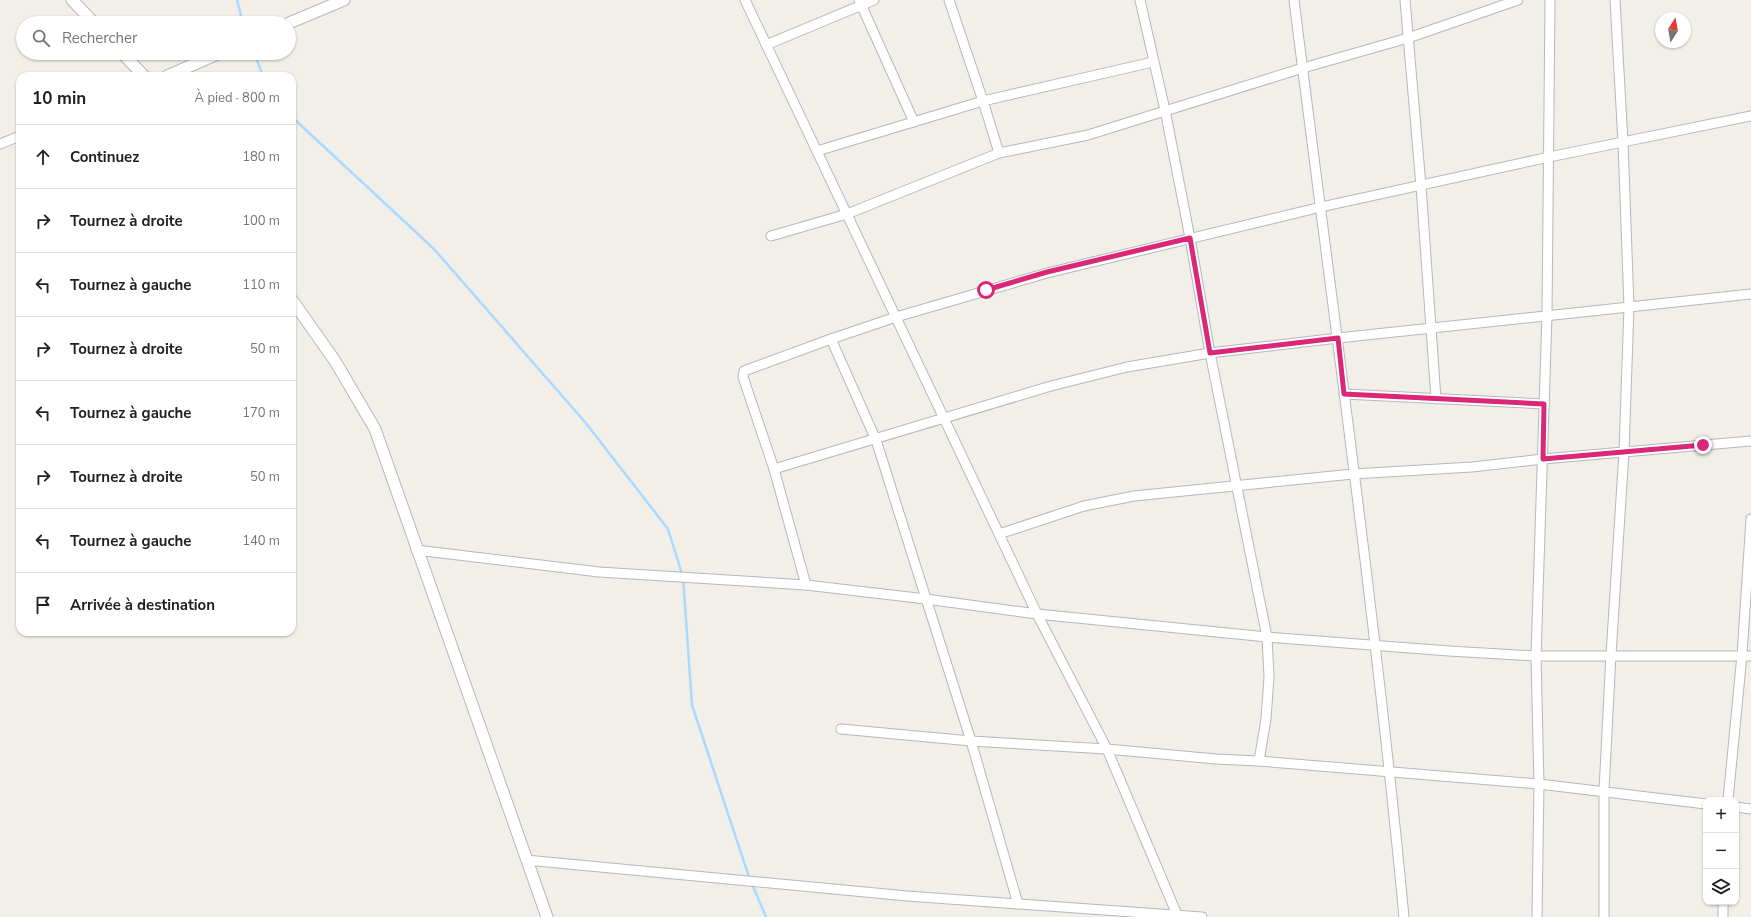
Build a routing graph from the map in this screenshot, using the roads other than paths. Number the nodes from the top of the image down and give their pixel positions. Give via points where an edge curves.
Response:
1 (72, 0) edge
2 (344, 0) edge
3 (745, 0) edge
4 (874, 0) edge
5 (949, 0) edge
6 (1140, 0) edge
7 (1294, 0) edge
8 (1405, 0) edge
9 (1518, 0) edge
10 (1550, 0) edge
11 (1615, 0) edge
12 (860, 2) edge
13 (87, 16) edge
14 (296, 20) edge
15 (1408, 38) junction
16 (766, 44) junction
17 (129, 60) edge
18 (204, 60) edge
19 (1154, 62) junction
20 (1302, 68) junction
21 (140, 72) edge
22 (176, 72) edge
23 (983, 101) junction
24 (1164, 110) junction
25 (1751, 116) edge
26 (914, 122) junction
27 (16, 138) edge
28 (1623, 142) junction
29 (0, 144) edge
30 (817, 151) junction
31 (998, 154) junction
32 (1549, 157) junction
33 (1421, 186) junction
34 (1321, 207) junction
35 (847, 214) junction
36 (771, 236) dead end
37 (1190, 238) junction
38 (1751, 294) edge
39 (296, 306) edge
40 (1629, 307) junction
41 (1547, 316) junction
42 (896, 318) junction
43 (1431, 328) junction
44 (1338, 338) junction
45 (831, 339) junction
46 (1210, 353) junction
47 (1344, 394) junction
48 (1436, 399) junction
49 (1544, 404) junction
50 (944, 418) junction
51 (876, 440) junction
52 (1751, 441) edge
53 (1624, 452) junction
54 (1543, 459) junction
55 (774, 469) junction
56 (1353, 474) junction
57 (1238, 486) junction
58 (1751, 519) edge
59 (999, 534) junction
60 (416, 550) junction
61 (806, 585) junction
62 (926, 599) junction
63 (1037, 614) junction
64 (1267, 637) junction
65 (1375, 645) junction
66 (1611, 655) junction
67 (1536, 656) junction
68 (1746, 656) edge
69 (841, 729) dead end
70 (971, 741) junction
71 (1107, 748) junction
72 (1259, 761) junction
73 (1390, 772) junction
74 (1539, 784) junction
75 (1604, 790) junction
76 (1728, 797) edge
77 (1703, 804) edge
78 (1739, 807) edge
79 (1751, 809) edge
80 (526, 860) junction
81 (1018, 904) junction
82 (1723, 905) edge
83 (1177, 916) edge
84 (547, 917) edge
85 (1202, 917) edge
86 (1404, 917) edge
87 (1537, 917) edge
88 (1604, 917) edge
89 (1723, 917) edge

1 - 13 street
2 - 14 street
3 - 16 street
4 - 12 street
5 - 23 street
6 - 19 street
7 - 20 street
8 - 15 street
9 - 15 street
10 - 32 street
11 - 28 street
12 - 16 street
12 - 26 street
15 - 20 street
15 - 33 street
16 - 30 street
17 - 21 street
18 - 22 street
19 - 23 street
19 - 24 street
20 - 24 street
20 - 34 street
23 - 26 street
23 - 31 street
24 - 31 street via 1088,135
24 - 37 street
25 - 28 street
26 - 30 street
27 - 29 street
28 - 32 street
28 - 40 street
30 - 35 street
31 - 35 street
32 - 33 street
32 - 41 street
33 - 34 street
33 - 43 street
34 - 37 street
34 - 44 street
35 - 36 street
35 - 42 street
37 - 42 street via 1047,272
37 - 46 street
38 - 40 street
39 - 60 street via 335,361 375,430
40 - 41 street
40 - 53 street
41 - 43 street
41 - 49 street
42 - 45 street
42 - 50 street
43 - 44 street
43 - 48 street
44 - 46 street
44 - 47 street
45 - 51 street
45 - 55 street via 742,373
46 - 50 street via 1127,367 1051,386
46 - 57 street
47 - 48 street
47 - 56 street
48 - 49 street
49 - 54 street
50 - 51 street
50 - 59 street
51 - 55 street
51 - 62 street
52 - 53 street
53 - 54 street
53 - 66 street
54 - 56 street via 1472,467
54 - 67 street
55 - 61 street
56 - 57 street
56 - 65 street
57 - 59 street via 1134,496 1084,506
57 - 64 street
58 - 68 street
59 - 63 street
60 - 61 street via 599,572
60 - 80 street
61 - 62 street
62 - 63 street
62 - 70 street
63 - 64 street
63 - 71 street
64 - 65 street
64 - 72 street via 1269,677
65 - 67 street
65 - 73 street
66 - 67 street
66 - 68 street
66 - 75 street
67 - 74 street
68 - 76 street
69 - 70 street
70 - 71 street
70 - 81 street
71 - 72 street
71 - 83 street
72 - 73 street
73 - 74 street
73 - 86 street
74 - 75 street
74 - 87 street
75 - 77 street
75 - 88 street
78 - 79 street
80 - 81 street
80 - 84 street
81 - 83 street
82 - 89 street
83 - 85 street

